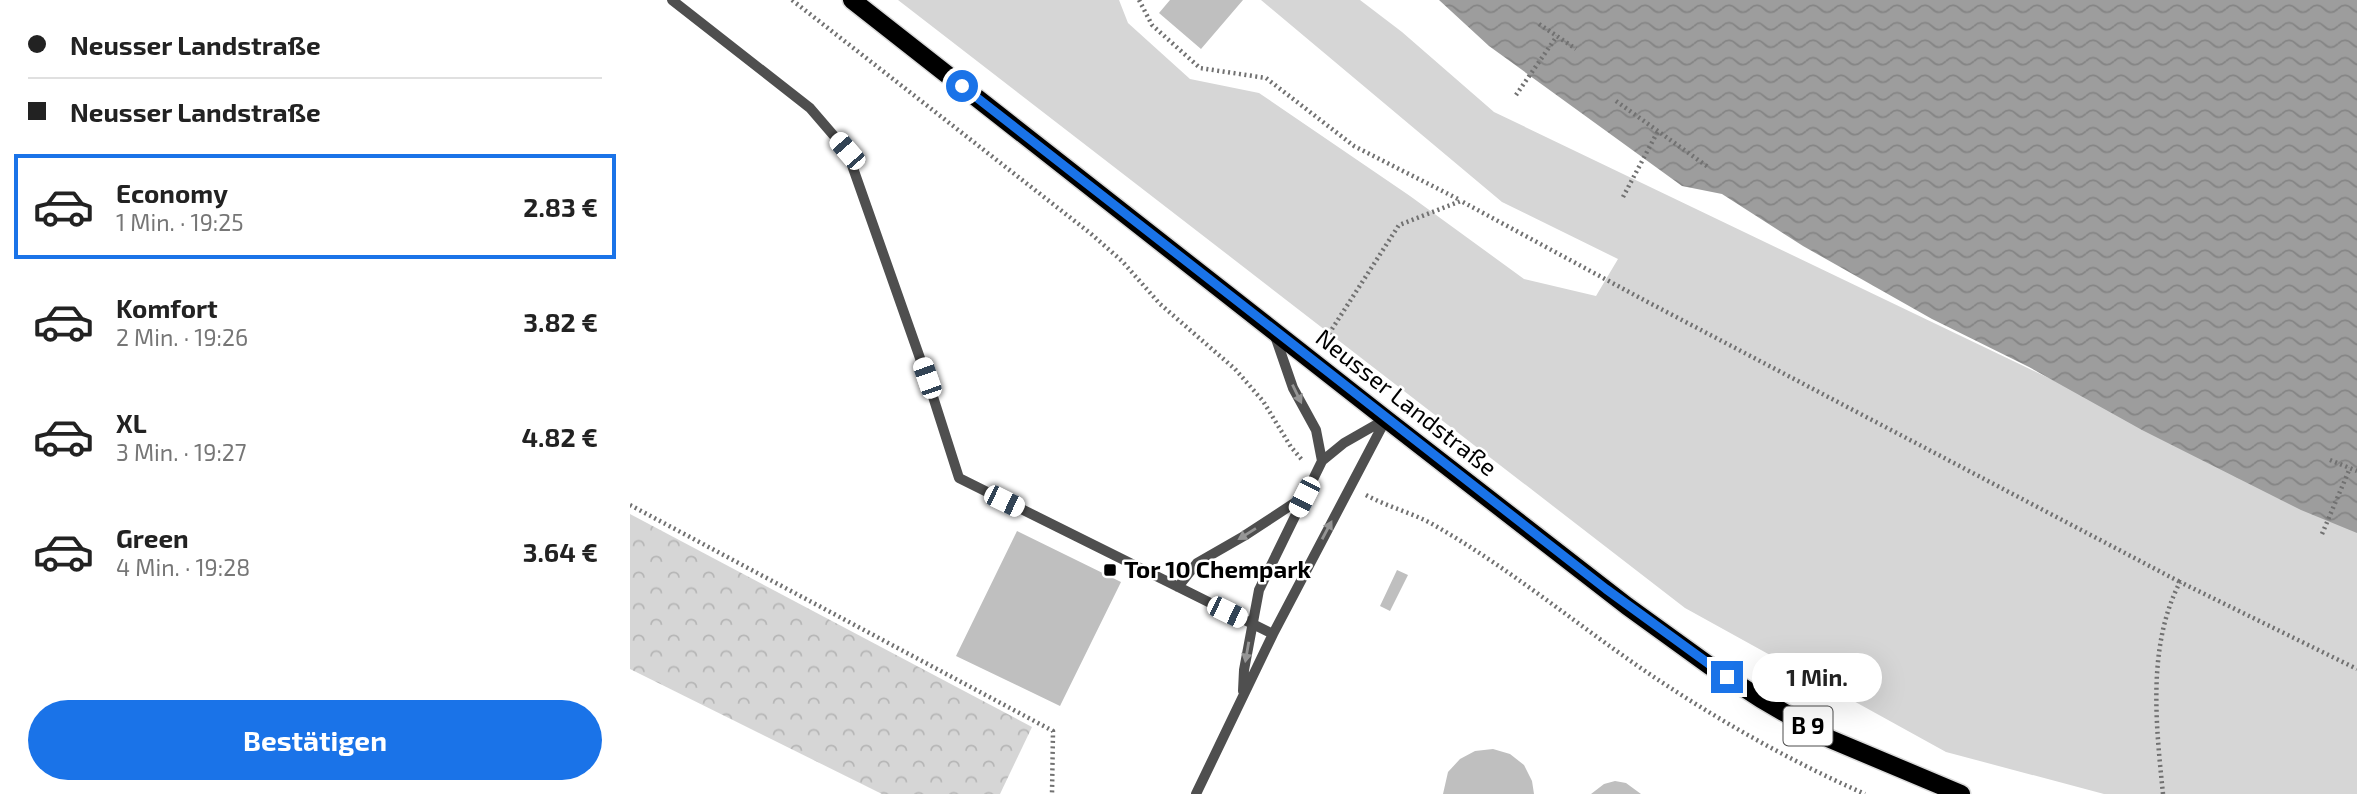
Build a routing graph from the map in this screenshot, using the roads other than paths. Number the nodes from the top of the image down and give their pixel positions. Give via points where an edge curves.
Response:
1 (672, 0) edge
2 (852, 0) edge
3 (1273, 330) junction
4 (1386, 419) junction
5 (1322, 461) junction
6 (1304, 497) junction
7 (1178, 587) junction
8 (1252, 624) junction
9 (1273, 634) junction
10 (1242, 697) junction
11 (1196, 794) edge
12 (1962, 794) edge

1 - 7 lane via 810,108 847,151 958,478
2 - 3 main road, Neusser Landstraße / B 9
3 - 4 main road, Neusser Landstraße / B 9
3 -> 5 lane via 1293,388 1316,430
4 - 5 lane
9 -> 4 lane
4 - 12 main road, Neusser Landstraße / B 9 via 1627,606 1741,686 1830,739
5 - 6 lane
6 -> 7 lane via 1197,562
6 - 8 lane via 1259,590
7 - 8 lane
8 - 9 lane
8 -> 10 lane
9 - 10 lane
10 - 11 lane

